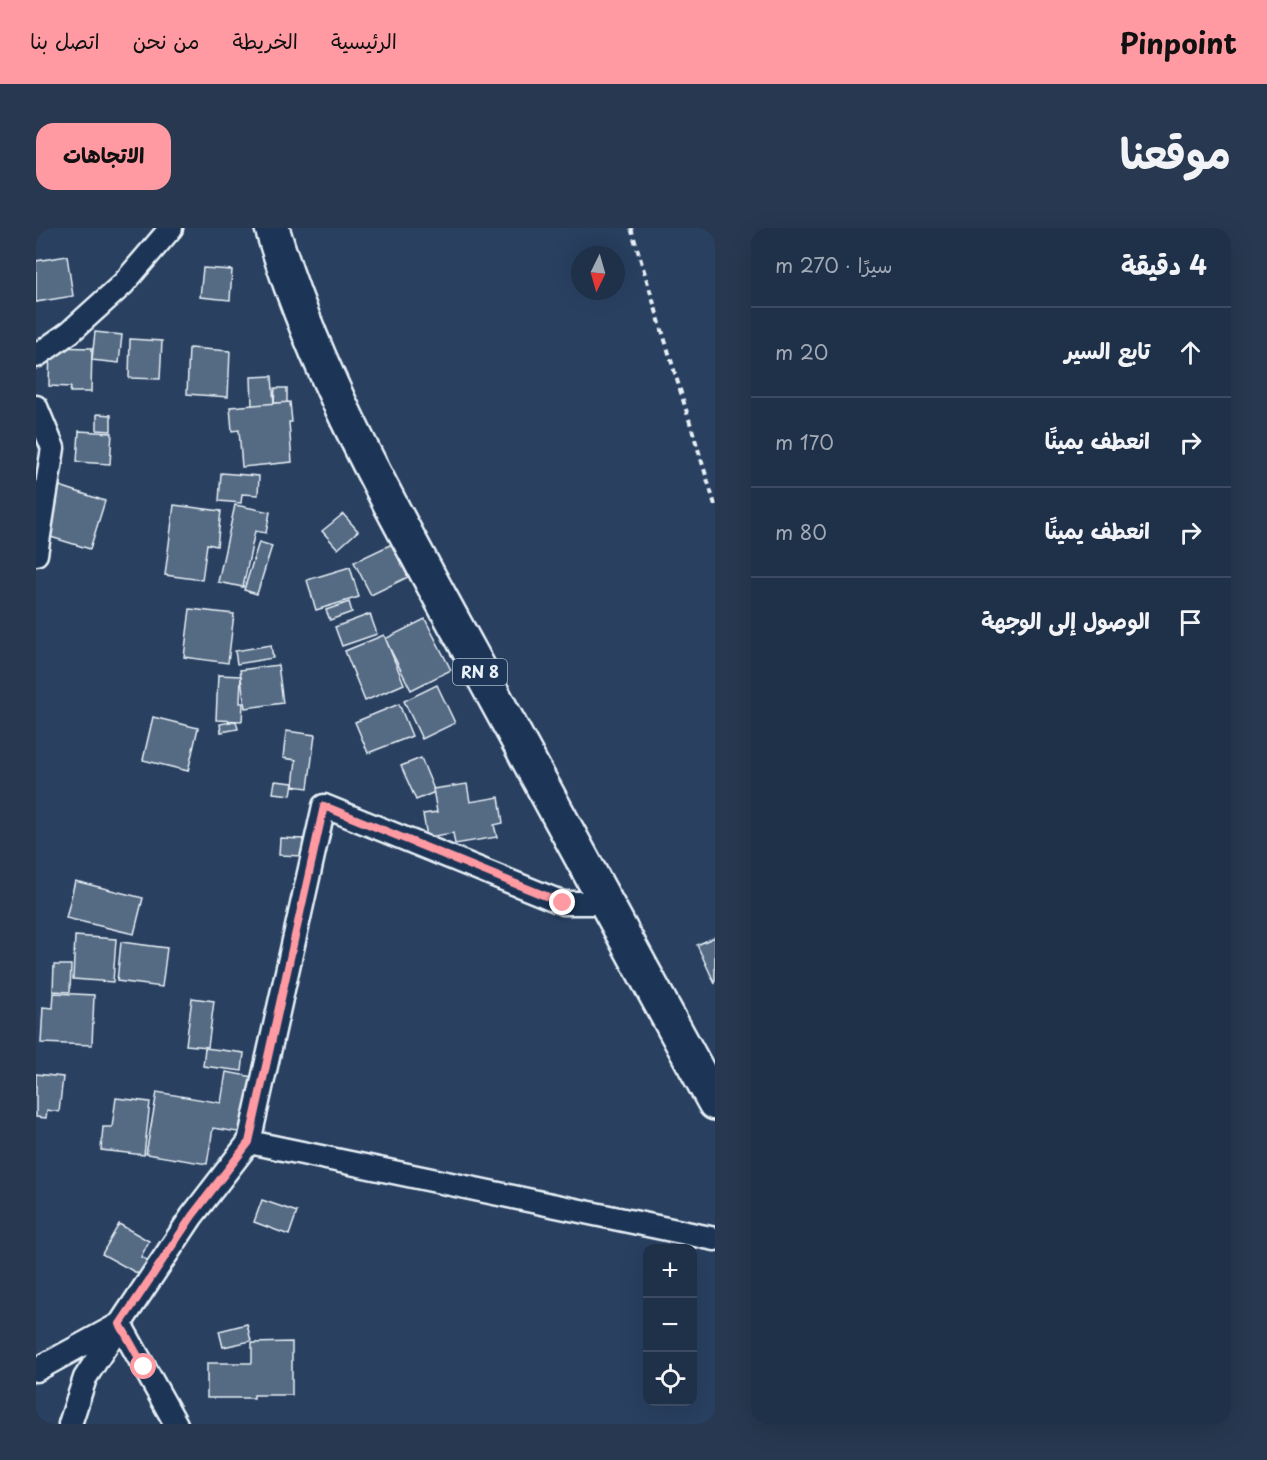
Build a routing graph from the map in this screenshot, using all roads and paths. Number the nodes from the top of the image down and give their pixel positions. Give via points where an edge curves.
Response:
1 (171, 228) edge
2 (272, 228) edge
3 (631, 228) edge
4 (36, 356) edge
5 (36, 407) edge
6 (715, 505) edge
7 (36, 554) edge
8 (606, 903) junction
9 (715, 1103) edge
10 (249, 1142) junction
11 (715, 1239) edge
12 (120, 1324) junction
13 (36, 1370) edge
14 (70, 1424) edge
15 (176, 1424) edge

1 - 4 street via 123,284 70,332
2 - 8 main road, RN 8 via 282,263 341,405 410,543
3 - 6 path
5 - 7 street via 53,448
8 - 9 main road, RN 8
8 - 10 street via 563,903 324,806
10 - 11 street
10 - 12 street via 192,1216
12 - 13 street
12 - 14 street via 84,1378
12 - 15 street

